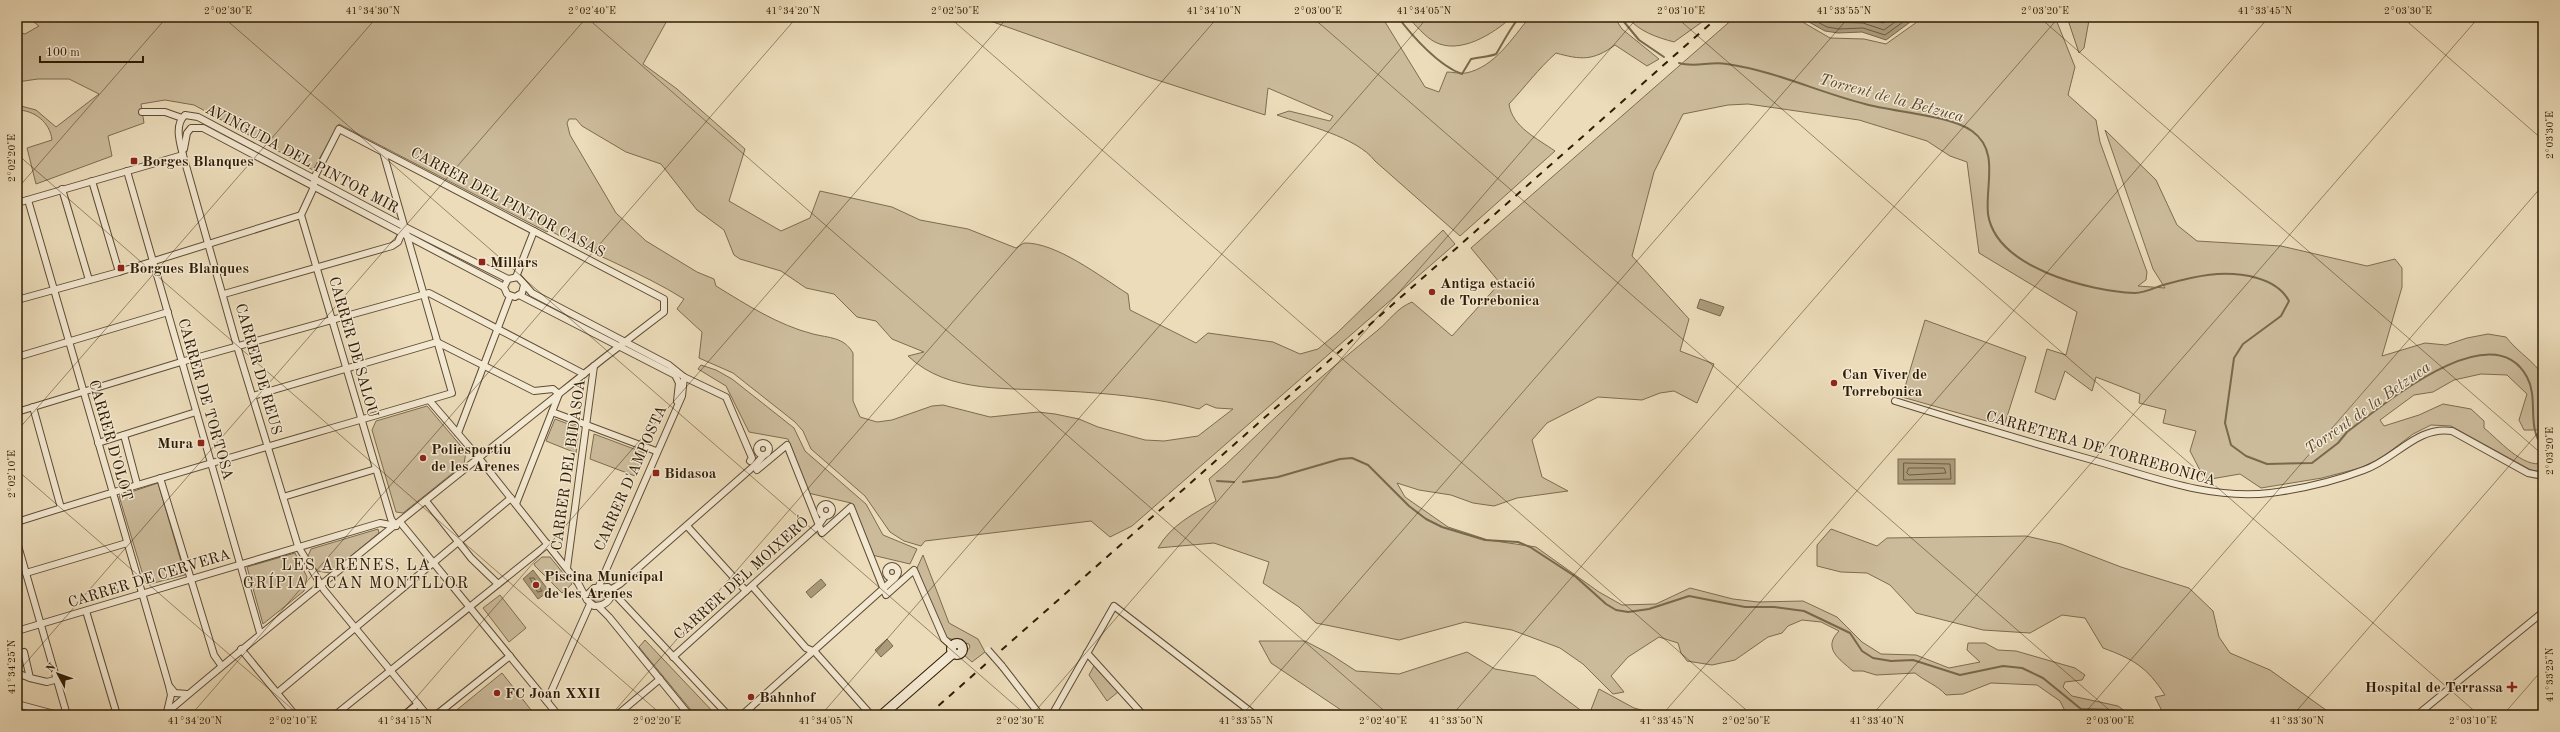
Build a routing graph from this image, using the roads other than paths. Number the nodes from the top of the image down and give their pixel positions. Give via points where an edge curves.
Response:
1 (142, 112) dead end
2 (182, 118) junction
3 (382, 152) junction
4 (183, 155) junction
5 (127, 171) junction
6 (314, 178) junction
7 (92, 181) junction
8 (314, 187) junction
9 (62, 189) junction
10 (28, 200) junction
11 (17, 203) edge
12 (301, 215) junction
13 (534, 231) junction
14 (405, 232) junction
15 (208, 242) junction
16 (398, 242) junction
17 (411, 246) junction
18 (153, 260) junction
19 (317, 268) junction
20 (119, 272) junction
21 (516, 277) junction
22 (508, 279) junction
23 (88, 280) junction
24 (524, 285) junction
25 (504, 287) junction
26 (54, 289) junction
27 (224, 294) junction
28 (423, 294) junction
29 (510, 296) junction
30 (519, 296) junction
31 (17, 300) edge
32 (168, 312) junction
33 (334, 319) junction
34 (497, 329) junction
35 (69, 341) junction
36 (437, 342) junction
37 (627, 342) junction
38 (237, 346) junction
39 (621, 347) junction
40 (17, 357) edge
41 (181, 362) junction
42 (483, 365) junction
43 (594, 366) junction
44 (348, 369) junction
45 (584, 374) junction
46 (680, 378) junction
47 (83, 390) junction
48 (559, 394) junction
49 (253, 396) junction
50 (429, 400) junction
51 (1895, 402) dead end
52 (33, 407) junction
53 (17, 412) edge
54 (196, 412) junction
55 (552, 412) junction
56 (362, 419) junction
57 (587, 425) junction
58 (458, 433) junction
59 (124, 435) junction
60 (98, 443) junction
61 (269, 448) junction
62 (656, 451) junction
63 (764, 455) dead end
64 (479, 458) junction
65 (750, 461) dead end
66 (211, 464) junction
67 (376, 469) junction
68 (757, 470) dead end
69 (2543, 476) edge
70 (160, 478) junction
71 (137, 484) junction
72 (113, 493) junction
73 (283, 497) junction
74 (511, 498) junction
75 (426, 501) junction
76 (516, 504) junction
77 (61, 508) junction
78 (825, 516) dead end
79 (391, 519) junction
80 (17, 522) edge
81 (380, 523) junction
82 (398, 524) junction
83 (687, 526) junction
84 (818, 526) junction
85 (17, 542) edge
86 (459, 542) junction
87 (127, 543) junction
88 (548, 544) junction
89 (298, 546) junction
90 (238, 564) junction
91 (434, 564) junction
92 (567, 568) junction
93 (26, 573) junction
94 (895, 578) dead end
95 (191, 579) junction
96 (321, 584) junction
97 (498, 584) junction
98 (598, 586) junction
99 (752, 586) junction
100 (883, 589) junction
101 (611, 591) junction
102 (746, 591) junction
103 (142, 595) junction
104 (587, 596) junction
105 (590, 604) junction
106 (598, 606) junction
107 (470, 607) junction
108 (86, 611) junction
109 (2543, 612) edge
110 (42, 624) junction
111 (355, 629) junction
112 (17, 631) edge
113 (260, 633) junction
114 (241, 649) junction
115 (952, 649) joint
116 (988, 650) dead end
117 (814, 652) junction
118 (1087, 654) junction
119 (17, 655) edge
120 (510, 656) junction
121 (673, 657) junction
122 (221, 665) junction
123 (390, 672) junction
124 (17, 673) edge
125 (30, 678) junction
126 (58, 679) junction
127 (660, 679) junction
128 (169, 686) junction
129 (277, 693) junction
130 (187, 694) junction
131 (547, 701) junction
132 (17, 704) edge
133 (418, 704) junction
134 (165, 714) edge
135 (58, 715) edge
136 (67, 715) edge
137 (117, 715) edge
138 (295, 715) edge
139 (335, 715) edge
140 (404, 715) edge
141 (427, 715) edge
142 (436, 715) edge
143 (558, 715) edge
144 (617, 715) edge
145 (690, 715) edge
146 (728, 715) edge
147 (742, 715) edge
148 (871, 715) edge
149 (882, 715) edge
150 (1040, 715) edge
151 (1052, 715) edge
152 (1143, 715) edge
153 (1255, 715) edge
154 (2417, 715) edge

1 - 2 street via 165,112
2 - 4 street, AVINGUDA DEL PINTOR MIR via 179,127
2 - 6 street, AVINGUDA DEL PINTOR MIR via 190,114 198,117
3 - 6 street, CARRER DEL PINTOR CASAS via 339,129
3 - 13 street, CARRER DEL PINTOR CASAS
3 - 14 street
4 - 5 street
4 - 8 street, AVINGUDA DEL PINTOR MIR via 185,140 191,128 203,128
4 - 15 street, CARRER DE REUS
5 - 7 street
5 - 18 street, CARRER DE TORTOSA
6 - 8 street
6 - 14 street, AVINGUDA DEL PINTOR MIR
7 - 9 street
7 - 20 street
8 - 12 street
8 - 14 street, AVINGUDA DEL PINTOR MIR
9 - 10 street
9 - 23 street
10 - 11 street
10 - 26 street, CARRER D'OLOT
12 - 15 street
12 - 19 street, CARRER DE SALOU
13 - 21 street
13 - 37 street, CARRER DEL PINTOR CASAS via 664,299 664,312
14 - 16 street
14 - 17 street
14 - 22 street, AVINGUDA DEL PINTOR MIR
14 - 25 street, AVINGUDA DEL PINTOR MIR
15 - 18 street
15 - 27 street, CARRER DE REUS
16 - 17 street
16 - 19 street
17 - 28 street
18 - 20 street
18 - 32 street, CARRER DE TORTOSA
19 - 27 street
19 - 33 street, CARRER DE SALOU
20 - 23 street
21 - 22 street
21 - 24 street
22 - 25 street
23 - 26 street
24 - 30 street
24 - 37 street via 532,293
25 - 29 street
26 - 31 street
26 - 35 street, CARRER D'OLOT
27 - 38 street, CARRER DE REUS
28 - 33 street
28 - 34 street via 429,293
28 - 36 street
29 - 30 street
29 - 34 street
30 - 39 street
32 - 35 street
32 - 41 street, CARRER DE TORTOSA
33 - 38 street
33 - 44 street, CARRER DE SALOU
34 - 42 street
34 - 45 street
35 - 40 street
35 - 47 street, CARRER D'OLOT
36 - 42 street
36 - 44 street
36 - 50 street via 452,393
37 - 39 street
37 - 46 street via 670,365
38 - 41 street
38 - 49 street, CARRER DE REUS
39 - 43 street
39 - 46 street
41 - 47 street
41 - 54 street, CARRER DE TORTOSA
42 - 48 street via 534,390 553,389
42 - 58 street
43 - 45 street
43 - 57 street, CARRER DEL BIDASOA
44 - 49 street
44 - 56 street, CARRER DE SALOU
45 - 48 street
46 - 62 street, CARRER D'AMPOSTA via 684,391
46 - 65 street via 726,397 752,458
47 - 52 street
47 - 60 street, CARRER D'OLOT
48 - 55 street
48 - 64 street
49 - 61 street, CARRER DE REUS
50 - 56 street
50 - 58 street
51 - 69 street, CARRETERA DE TORREBONICA via 2163,481 2229,495 2271,493 2363,471 2380,464 2418,436 2439,430 2452,431 2528,472
52 - 53 street
52 - 77 street
54 - 59 street
54 - 66 street, CARRER DE TORTOSA
55 - 57 street
55 - 76 street
56 - 61 street
56 - 67 street, CARRER DE SALOU
57 - 62 street
57 - 92 street, CARRER DEL BIDASOA
58 - 64 street
59 - 60 street
59 - 71 street
60 - 72 street, CARRER D'OLOT
61 - 66 street
61 - 73 street, CARRER DE REUS
62 - 98 street, CARRER D'AMPOSTA
63 - 83 street
64 - 74 street
64 - 75 street
66 - 70 street
66 - 90 street, CARRER DE TORTOSA
67 - 73 street
67 - 79 street, CARRER DE SALOU
68 - 84 street via 787,445
70 - 71 street
70 - 95 street
71 - 72 street
72 - 77 street
72 - 87 street, CARRER D'OLOT
73 - 89 street, CARRER DE REUS
74 - 76 street
74 - 86 street
75 - 82 street
75 - 86 street
76 - 88 street
77 - 80 street
78 - 84 street, CARRER DEL MOIXERÓ
79 - 81 street, CARRER DE CERVERA
79 - 82 street, CARRER DE SALOU
81 - 82 street, CARRER DE CERVERA
81 - 89 street, CARRER DE CERVERA
82 - 91 street, CARRER DE SALOU
82 - 96 street
83 - 101 street
83 - 102 street
84 - 99 street, CARRER DEL MOIXERÓ
84 - 100 street via 822,533 851,507
85 - 93 street
86 - 91 street
86 - 97 street
87 - 93 street
87 - 103 street, CARRER D'OLOT
88 - 92 street
88 - 97 street
89 - 90 street, CARRER DE CERVERA
89 - 96 street, CARRER DE REUS
90 - 95 street, CARRER DE CERVERA
90 - 113 street, CARRER DE TORTOSA
91 - 107 street, CARRER DE SALOU
91 - 111 street
92 - 104 street
93 - 110 street
94 - 100 street
95 - 103 street, CARRER DE CERVERA
95 - 122 street via 214,655
96 - 111 street, CARRER DE REUS
96 - 113 street
97 - 107 street
98 - 101 street
98 - 104 street
99 - 102 street, CARRER DEL MOIXERÓ
99 - 117 street via 806,648
100 - 115 street via 886,595 914,570 944,639
100 - 117 street
101 - 106 street via 608,602
101 - 121 street
102 - 121 street, CARRER DEL MOIXERÓ
103 - 108 street, CARRER DE CERVERA
103 - 128 street, CARRER D'OLOT
104 - 105 street
105 - 106 street
105 - 131 street
106 - 127 street
107 - 120 street, CARRER DE SALOU
107 - 123 street
108 - 110 street, CARRER DE CERVERA
108 - 137 street
109 - 154 street
110 - 112 street, CARRER DE CERVERA
110 - 126 street
111 - 123 street, CARRER DE REUS
111 - 129 street
113 - 114 street
114 - 122 street
114 - 129 street
115 - 149 street
116 - 150 street, bridge
117 - 147 street
117 - 148 street
118 - 151 street
118 - 152 street
118 - 153 street via 1114,606
119 - 125 street via 24,652
120 - 131 street, CARRER DE SALOU
120 - 142 street
121 - 146 street
122 - 130 street
123 - 133 street, CARRER DE REUS
123 - 139 street
124 - 125 street
125 - 126 street via 48,682
126 - 136 street
127 - 144 street
127 - 145 street
128 - 130 street via 175,693
128 - 134 street, CARRER D'OLOT via 170,704
129 - 138 street
130 - 134 street via 186,698
131 - 143 street, CARRER DE SALOU
132 - 135 street
133 - 140 street
133 - 141 street, CARRER DE REUS

